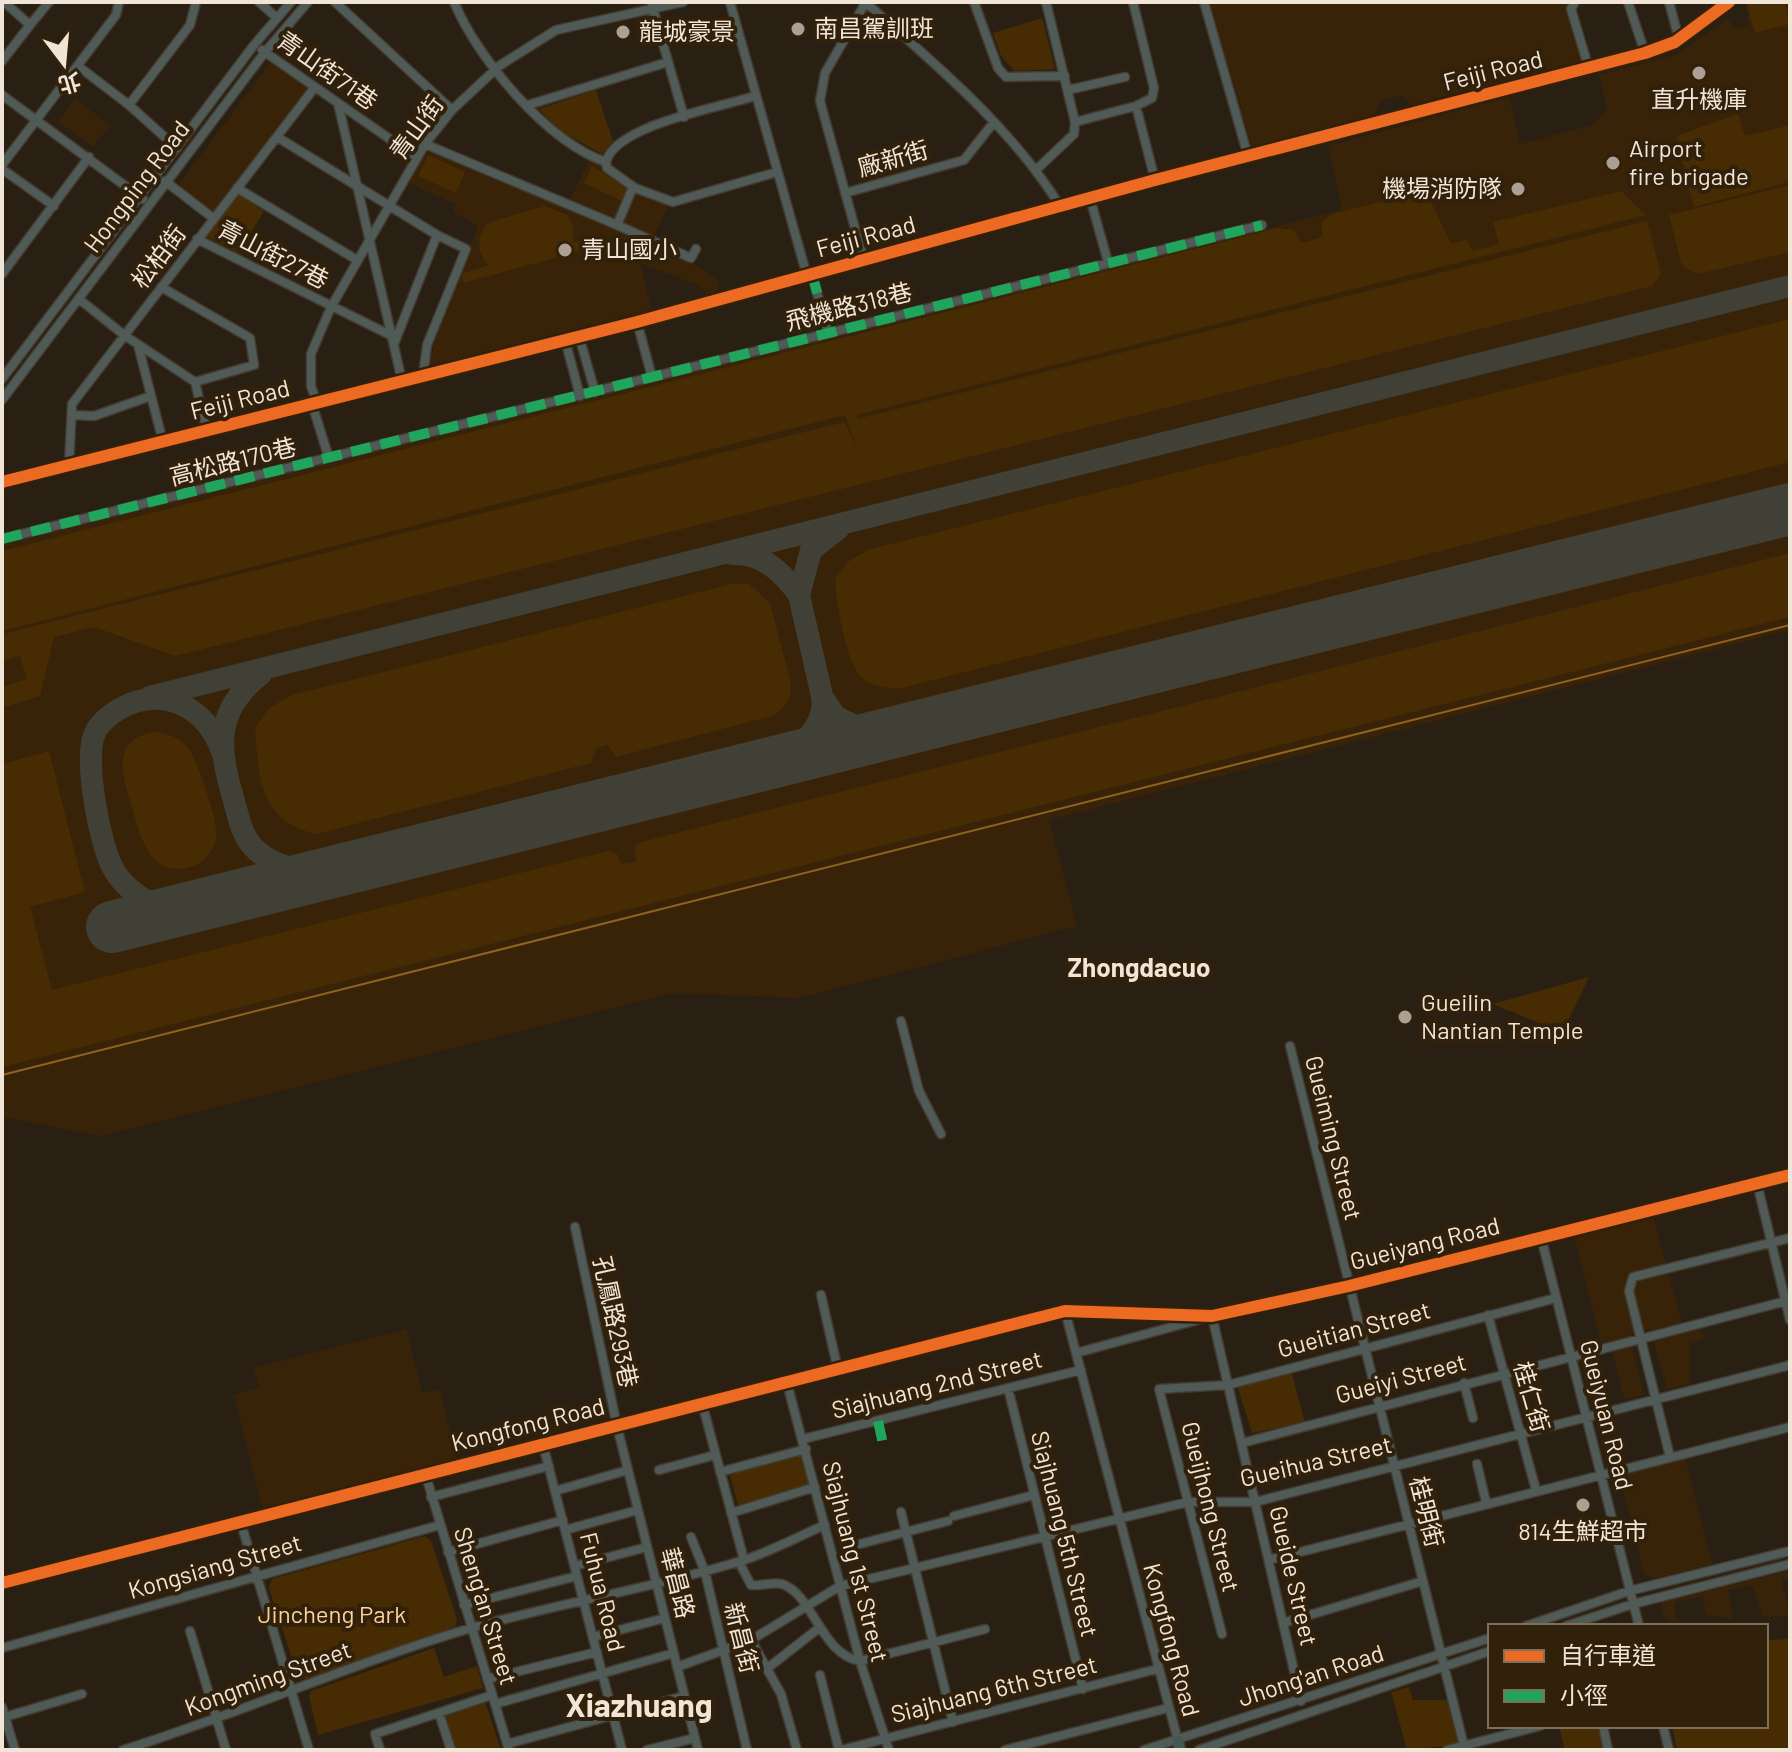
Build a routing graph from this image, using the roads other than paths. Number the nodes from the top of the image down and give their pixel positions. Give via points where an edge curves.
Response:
1 (4, 2) edge
2 (49, 2) edge
3 (119, 2) edge
4 (196, 2) edge
5 (259, 2) edge
6 (291, 2) edge
7 (308, 2) edge
8 (335, 2) edge
9 (454, 2) edge
10 (683, 2) edge
11 (730, 2) edge
12 (865, 2) edge
13 (974, 2) edge
14 (1046, 2) edge
15 (1133, 2) edge
16 (1204, 2) edge
17 (1575, 2) edge
18 (1628, 2) edge
19 (1669, 2) edge
20 (1712, 2) edge
21 (1729, 2) edge
22 (652, 6) edge
23 (1716, 13) junction
24 (277, 18) junction
25 (30, 25) junction
26 (1679, 39) junction
27 (254, 45) junction
28 (265, 52) junction
29 (1645, 53) junction
30 (2, 61) edge
31 (668, 62) junction
32 (78, 66) junction
33 (497, 68) junction
34 (1589, 69) junction
35 (1065, 76) junction
36 (1125, 77) dead end
37 (315, 87) junction
38 (1068, 90) junction
39 (2, 95) edge
40 (755, 96) junction
41 (338, 103) junction
42 (129, 105) junction
43 (528, 105) junction
44 (1136, 106) junction
45 (452, 110) junction
46 (684, 117) junction
47 (36, 119) junction
48 (994, 122) junction
49 (1075, 122) junction
50 (277, 137) junction
51 (425, 144) junction
52 (177, 148) junction
53 (1248, 156) junction
54 (89, 157) junction
55 (417, 158) junction
56 (606, 162) junction
57 (2, 167) edge
58 (1037, 169) junction
59 (777, 172) junction
60 (1155, 180) junction
61 (165, 181) junction
62 (357, 185) junction
63 (633, 187) junction
64 (237, 188) junction
65 (845, 193) junction
66 (139, 196) junction
67 (1090, 198) junction
68 (149, 203) junction
69 (54, 206) junction
70 (390, 206) junction
71 (1060, 206) junction
72 (213, 218) junction
73 (617, 225) junction
74 (1262, 225) dead end
75 (437, 235) junction
76 (197, 239) junction
77 (370, 243) junction
78 (696, 249) dead end
79 (357, 260) junction
80 (864, 261) junction
81 (1108, 262) junction
82 (2, 274) edge
83 (809, 275) junction
84 (161, 287) junction
85 (79, 299) junction
86 (331, 307) junction
87 (637, 322) junction
88 (828, 333) junction
89 (124, 335) junction
90 (579, 336) junction
91 (393, 340) junction
92 (565, 340) junction
93 (137, 344) junction
94 (2, 359) edge
95 (11, 366) junction
96 (423, 376) junction
97 (652, 377) junction
98 (2, 379) edge
99 (402, 381) junction
100 (195, 382) junction
101 (595, 392) junction
102 (151, 396) junction
103 (580, 396) junction
104 (2, 400) edge
105 (315, 403) junction
106 (72, 415) junction
107 (207, 431) junction
108 (163, 442) junction
109 (327, 452) dead end
110 (69, 465) junction
111 (2, 482) edge
112 (2, 539) edge
113 (901, 1021) dead end
114 (1290, 1046) dead end
115 (941, 1134) dead end
116 (1790, 1175) edge
117 (1757, 1183) junction
118 (575, 1227) dead end
119 (1541, 1237) junction
120 (1790, 1238) edge
121 (1772, 1243) junction
122 (1349, 1286) junction
123 (821, 1295) dead end
124 (1556, 1298) junction
125 (1788, 1300) edge
126 (1065, 1311) junction
127 (1488, 1315) junction
128 (1212, 1316) junction
129 (1790, 1320) edge
130 (1642, 1337) junction
131 (1364, 1347) junction
132 (1076, 1353) junction
133 (1571, 1355) junction
134 (1790, 1365) edge
135 (838, 1370) junction
136 (1081, 1370) junction
137 (1504, 1372) junction
138 (787, 1383) junction
139 (1464, 1383) junction
140 (1228, 1385) junction
141 (1008, 1388) junction
142 (1159, 1389) joint
143 (1657, 1398) junction
144 (702, 1403) junction
145 (1379, 1406) junction
146 (1586, 1416) junction
147 (1473, 1418) dead end
148 (617, 1426) junction
149 (1790, 1427) edge
150 (1521, 1432) junction
151 (803, 1439) junction
152 (1242, 1443) junction
153 (543, 1445) junction
154 (806, 1449) junction
155 (715, 1455) junction
156 (1670, 1457) junction
157 (1477, 1464) dead end
158 (1394, 1465) junction
159 (549, 1466) junction
160 (628, 1470) junction
161 (659, 1470) dead end
162 (720, 1472) junction
163 (425, 1473) junction
164 (1601, 1474) junction
165 (815, 1487) junction
166 (1536, 1490) junction
167 (555, 1491) junction
168 (1034, 1495) junction
169 (431, 1497) junction
170 (1188, 1502) junction
171 (1255, 1502) junction
172 (1486, 1502) junction
173 (638, 1510) junction
174 (901, 1512) dead end
175 (731, 1513) junction
176 (1119, 1519) junction
177 (240, 1520) junction
178 (563, 1520) junction
179 (1408, 1522) junction
180 (440, 1525) junction
181 (825, 1525) junction
182 (565, 1530) junction
183 (906, 1532) junction
184 (691, 1537) dead end
185 (1044, 1538) junction
186 (856, 1545) dead end
187 (647, 1547) junction
188 (1790, 1551) edge
189 (448, 1552) junction
190 (1269, 1560) junction
191 (742, 1561) junction
192 (1790, 1564) edge
193 (915, 1569) junction
194 (576, 1571) junction
195 (705, 1572) junction
196 (257, 1575) junction
197 (1423, 1581) junction
198 (2, 1583) edge
199 (656, 1583) junction
200 (840, 1586) junction
201 (1629, 1591) junction
202 (584, 1601) junction
203 (1633, 1604) junction
204 (464, 1605) junction
205 (805, 1607) junction
206 (665, 1618) junction
207 (1283, 1623) junction
208 (1532, 1624) edge
209 (1572, 1624) edge
210 (1638, 1624) edge
211 (471, 1628) junction
212 (819, 1628) junction
213 (985, 1629) dead end
214 (190, 1631) dead end
215 (1222, 1634) dead end
216 (593, 1637) junction
217 (1488, 1639) edge
218 (751, 1640) junction
219 (933, 1643) junction
220 (2, 1648) edge
221 (722, 1650) junction
222 (597, 1652) junction
223 (1488, 1652) edge
224 (674, 1653) junction
225 (1441, 1654) junction
226 (860, 1661) junction
227 (1444, 1666) junction
228 (677, 1667) junction
229 (769, 1667) junction
230 (1157, 1669) junction
231 (602, 1674) junction
232 (820, 1675) dead end
233 (487, 1679) junction
234 (1083, 1689) junction
235 (291, 1690) junction
236 (82, 1694) dead end
237 (684, 1696) junction
238 (493, 1700) junction
239 (1301, 1701) junction
240 (2, 1707) edge
241 (1168, 1708) junction
242 (439, 1713) junction
243 (613, 1716) junction
244 (5, 1717) junction
245 (217, 1721) junction
246 (953, 1722) junction
247 (1533, 1728) edge
248 (1603, 1728) edge
249 (1664, 1728) edge
250 (695, 1738) junction
251 (884, 1739) junction
252 (1179, 1746) edge
253 (508, 1747) edge
254 (1465, 1748) edge
255 (15, 1750) edge
256 (123, 1750) edge
257 (226, 1750) edge
258 (309, 1750) edge
259 (380, 1750) edge
260 (451, 1750) edge
261 (622, 1750) edge
262 (647, 1750) edge
263 (698, 1750) edge
264 (747, 1750) edge
265 (797, 1750) edge
266 (840, 1750) edge
267 (889, 1750) edge
268 (1005, 1750) edge
269 (1144, 1750) edge
270 (1199, 1750) edge
271 (1447, 1750) edge
272 (1608, 1750) edge
273 (1669, 1750) edge

1 - 25 street
2 - 25 street
3 - 32 street via 116,15
4 - 42 street via 190,25
5 - 24 street
6 - 24 street, Hongping Road
7 - 28 street, Hongping Road
8 - 45 street
9 - 33 street via 466,29
10 - 22 street, 青山街
11 - 40 street
12 - 48 street
12 - 65 street, 廠新街 via 825,73 820,101
13 - 35 street via 1006,77
14 - 35 street
15 - 44 street via 1154,88 1152,98
16 - 53 street
17 - 34 street via 1571,9
18 - 29 street
19 - 26 street
20 - 23 street
21 - 23 street, Feiji Road
22 - 31 street
22 - 33 street, 青山街 via 556,30
23 - 26 street, Feiji Road
24 - 27 street, Hongping Road
25 - 30 street
26 - 29 street, Feiji Road
27 - 28 street, 青山街71巷
27 - 52 street, Hongping Road
28 - 37 street, 青山街71巷
28 - 61 street, Hongping Road
29 - 34 street, Feiji Road
31 - 43 street
31 - 46 street
32 - 42 street
32 - 47 street
33 - 43 street
33 - 45 street, 青山街
34 - 53 street, Feiji Road
35 - 38 street
36 - 38 street
37 - 41 street, 青山街71巷
37 - 50 street, 松柏街
38 - 49 street
39 - 47 street
40 - 46 street
40 - 59 street
41 - 55 street, 青山街71巷
41 - 62 street
42 - 52 street
43 - 56 street via 558,135
44 - 49 street
44 - 60 street
45 - 51 street, 青山街
46 - 56 street via 626,137
47 - 54 street
47 - 57 street
48 - 58 street
48 - 65 street, 廠新街 via 964,160
49 - 58 street via 1074,134
50 - 62 street
50 - 64 street, 松柏街
51 - 55 street, 青山街
51 - 73 street
52 - 66 street, Hongping Road
53 - 60 street, Feiji Road
54 - 66 street
54 - 69 street
55 - 70 street, 青山街
56 - 63 street
57 - 69 street
58 - 71 street
59 - 63 street via 673,202
59 - 83 street
60 - 67 street, Feiji Road
61 - 68 street, Hongping Road
61 - 72 street
62 - 70 street
62 - 77 street
63 - 73 street
64 - 72 street, 松柏街
64 - 79 street
65 - 80 street
66 - 68 street
66 - 95 street, Hongping Road
67 - 71 street, Feiji Road
67 - 81 street
68 - 85 street, Hongping Road
69 - 82 street
70 - 75 street
70 - 77 street, 青山街
71 - 80 street, Feiji Road
72 - 76 street, 松柏街
73 - 78 street via 691,258
74 - 81 street, 飛機路318巷
75 - 91 street
75 - 96 street via 466,249 427,345
76 - 84 street, 松柏街
76 - 86 street, 青山街27巷
77 - 79 street, 青山街
77 - 91 street
79 - 86 street, 青山街
80 - 83 street, Feiji Road
81 - 88 street, 飛機路318巷
83 - 87 street, Feiji Road
83 - 88 street
84 - 89 street, 松柏街
84 - 100 street via 250,338 254,365
85 - 89 street
85 - 104 street, Hongping Road
86 - 91 street, 青山街27巷
86 - 105 street, 青山街 via 311,354
87 - 90 street, Feiji Road
87 - 97 street
88 - 97 street, 飛機路318巷
89 - 93 street
89 - 106 street, 松柏街 via 72,404
90 - 92 street, Feiji Road
90 - 101 street
91 - 99 street
92 - 96 street, Feiji Road
92 - 103 street
93 - 100 street
93 - 102 street
94 - 95 street
95 - 98 street, Hongping Road
96 - 99 street, Feiji Road
97 - 101 street, 飛機路318巷
99 - 105 street, Feiji Road
100 - 107 street
101 - 103 street, 高松路170巷
102 - 106 street via 94,416
102 - 108 street
103 - 112 street, 高松路170巷
105 - 107 street, Feiji Road
105 - 109 street, 青山街
106 - 110 street, 松柏街
107 - 108 street, Feiji Road
108 - 110 street, Feiji Road
110 - 111 street, Feiji Road
113 - 115 street via 919,1091
114 - 122 street, Gueiming Street
116 - 117 street, Gueiyang Road
117 - 119 street, Gueiyang Road
117 - 121 street
118 - 148 street, 孔鳳路293巷
119 - 122 street, Gueiyang Road
119 - 124 street, Gueiyuan Road
120 - 121 street
121 - 125 street
121 - 130 street via 1633,1277 1629,1291
122 - 128 street, Gueiyang Road
122 - 131 street, 桂明街
123 - 135 street
124 - 127 street, Gueitian Street
124 - 133 street, Gueiyuan Road
125 - 129 street
125 - 130 street, Gueiyi Street
126 - 128 street, Gueiyang Road
126 - 132 street, Kongfong Road
126 - 135 street, Kongfong Road
127 - 131 street, Gueitian Street
127 - 137 street, 桂仁街
128 - 132 street
128 - 140 street, Gueide Street
130 - 133 street, Gueiyi Street
130 - 143 street
131 - 140 street, Gueitian Street
131 - 145 street, 桂明街
132 - 136 street, Kongfong Road
133 - 137 street, Gueiyi Street
133 - 146 street, Gueiyuan Road
134 - 143 street, Gueihua Street
135 - 138 street, Kongfong Road
136 - 141 street, Siajhuang 2nd Street
136 - 176 street, Kongfong Road
137 - 139 street, Gueiyi Street
137 - 150 street, 桂仁街
138 - 144 street, Kongfong Road
138 - 151 street, Siajhuang 1st Street
139 - 145 street, Gueiyi Street
139 - 147 street
140 - 142 street, Gueitian Street
140 - 152 street, Gueide Street
141 - 151 street, Siajhuang 2nd Street
141 - 168 street, Siajhuang 5th Street
142 - 170 street, Gueijhong Street
143 - 146 street, Gueihua Street
143 - 156 street
144 - 148 street, Kongfong Road
144 - 155 street
145 - 152 street, Gueiyi Street
145 - 158 street, 桂明街
146 - 150 street, Gueihua Street
146 - 164 street, Gueiyuan Road
148 - 153 street, Kongfong Road
148 - 160 street, 華昌路
149 - 156 street
150 - 158 street, Gueihua Street
150 - 166 street, 桂仁街
151 - 154 street, Siajhuang 1st Street
152 - 171 street, Gueide Street
153 - 159 street, Fuhua Road
153 - 163 street, Kongfong Road
154 - 162 street
154 - 165 street, Siajhuang 1st Street
155 - 161 street
155 - 162 street
156 - 164 street
157 - 172 street
158 - 171 street, Gueihua Street
158 - 179 street, 桂明街
159 - 167 street, Fuhua Road
159 - 169 street
160 - 167 street
160 - 173 street, 華昌路
162 - 175 street
163 - 169 street, Sheng'an Street
163 - 177 street, Kongfong Road
164 - 166 street
164 - 201 street, Gueiyuan Road
165 - 175 street
165 - 181 street, Siajhuang 1st Street
166 - 172 street
167 - 178 street, Fuhua Road
168 - 183 street
168 - 185 street, Siajhuang 5th Street
169 - 180 street, Sheng'an Street
170 - 171 street, Gueihua Street
170 - 176 street, Gueihua Street
170 - 215 street, Gueijhong Street
171 - 190 street, Gueide Street
172 - 179 street
173 - 182 street
173 - 187 street, 華昌路
174 - 183 street
175 - 191 street
176 - 185 street, Gueihua Street
176 - 230 street, Kongfong Road
177 - 196 street
177 - 198 street, Kongfong Road
178 - 182 street, Fuhua Road
178 - 189 street
179 - 190 street
179 - 197 street, 桂明街
180 - 189 street, Sheng'an Street
180 - 196 street, Kongsiang Street
181 - 191 street, Kongming Street
181 - 200 street, Siajhuang 1st Street
182 - 194 street, Fuhua Road
183 - 186 street
183 - 193 street
184 - 195 street, 新昌街
185 - 193 street, Gueihua Street
185 - 234 street, Siajhuang 5th Street
187 - 194 street
187 - 199 street, 華昌路
188 - 201 street
189 - 204 street, Sheng'an Street
190 - 207 street, Gueide Street
191 - 195 street, Kongming Street
191 - 205 street, 新昌街 via 751,1585 779,1583
192 - 203 street
193 - 200 street, Gueihua Street
193 - 219 street
194 - 202 street, Fuhua Road
194 - 204 street
195 - 199 street, Kongming Street
195 - 221 street, 新昌街
196 - 220 street, Kongsiang Street
196 - 235 street
197 - 207 street
197 - 225 street, 桂明街
199 - 202 street, Kongming Street
199 - 206 street, 華昌路
200 - 205 street, Gueihua Street
200 - 226 street, Siajhuang 1st Street
201 - 203 street, Gueiyuan Road
201 - 208 street
202 - 211 street, Kongming Street
202 - 216 street, Fuhua Road
203 - 209 street
203 - 210 street, Gueiyuan Road
204 - 211 street, Sheng'an Street
205 - 212 street, 新昌街
205 - 218 street, Gueihua Street
206 - 216 street
206 - 224 street, 華昌路
207 - 239 street, Gueide Street
211 - 233 street, Sheng'an Street
211 - 235 street, Kongming Street
212 - 226 street, 新昌街 via 846,1657
212 - 229 street
213 - 219 street
214 - 245 street
216 - 222 street, Fuhua Road
217 - 225 street, Jhong'an Road
218 - 221 street, Gueihua Street
218 - 229 street, 新昌街
219 - 226 street
219 - 246 street
221 - 228 street, Gueihua Street
221 - 264 street, 新昌街
222 - 231 street, Fuhua Road
222 - 233 street
223 - 227 street, Jhong'an Road
224 - 228 street, 華昌路
224 - 231 street
225 - 227 street, 桂明街
225 - 239 street, Jhong'an Road
226 - 251 street, Siajhuang 1st Street
227 - 254 street, 桂明街
227 - 270 street, Jhong'an Road
228 - 237 street, 華昌路
229 - 265 street, 新昌街
230 - 234 street, Siajhuang 6th Street
230 - 241 street, Kongfong Road
231 - 238 street
231 - 243 street, Fuhua Road
232 - 266 street
233 - 238 street, Sheng'an Street
234 - 246 street, Siajhuang 6th Street
235 - 245 street, Kongming Street
235 - 258 street
236 - 244 street
237 - 243 street
237 - 250 street, 華昌路
238 - 242 street
238 - 253 street, Sheng'an Street
239 - 252 street, Jhong'an Road
240 - 244 street
241 - 252 street, Kongfong Road
241 - 268 street
242 - 259 street via 375,1734
242 - 260 street
243 - 253 street
243 - 261 street, Fuhua Road
244 - 255 street
245 - 256 street, Kongming Street
245 - 257 street
246 - 251 street, Siajhuang 6th Street
247 - 254 street
248 - 272 street
249 - 273 street
250 - 262 street
250 - 263 street, 華昌路
251 - 266 street, Siajhuang 6th Street
251 - 267 street, Siajhuang 1st Street
252 - 269 street, Jhong'an Road
254 - 271 street

